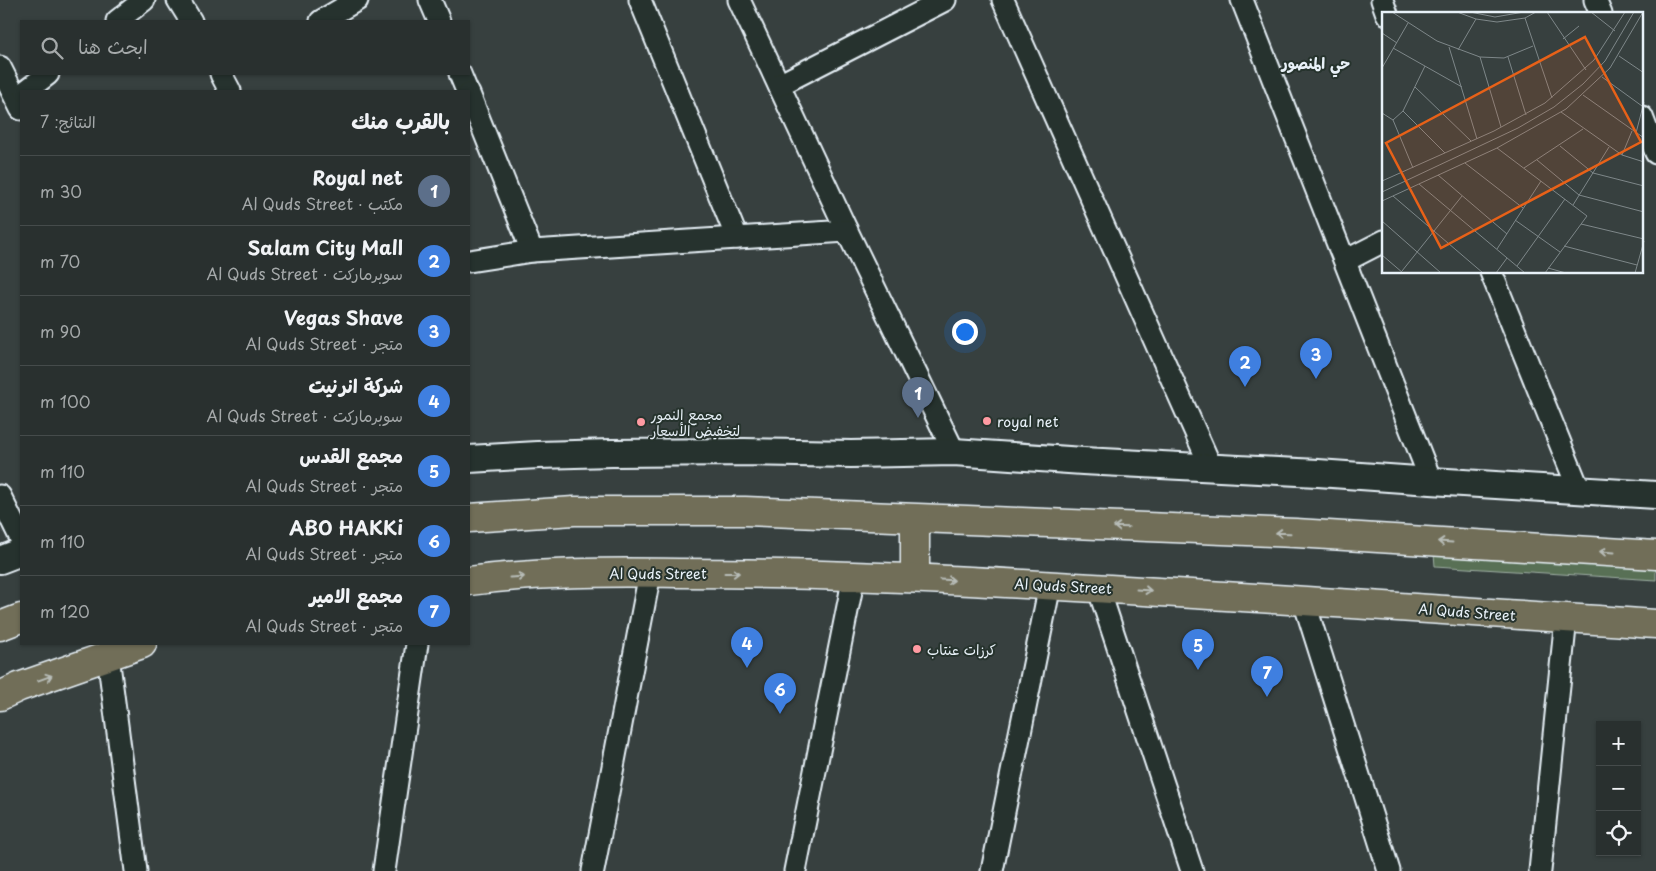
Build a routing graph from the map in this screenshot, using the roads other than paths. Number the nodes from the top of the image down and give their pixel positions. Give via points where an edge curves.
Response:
1 (144, 0) edge
2 (178, 0) edge
3 (357, 0) edge
4 (430, 0) edge
5 (640, 0) edge
6 (739, 0) edge
7 (945, 0) edge
8 (1003, 0) edge
9 (1242, 0) edge
10 (1382, 0) edge
11 (1595, 0) edge
12 (1386, 12) edge
13 (1600, 12) edge
14 (118, 20) edge
15 (190, 20) edge
16 (323, 20) edge
17 (439, 20) edge
18 (1, 70) edge
19 (47, 75) edge
20 (460, 75) edge
21 (779, 85) junction
22 (30, 90) edge
23 (467, 90) edge
24 (20, 97) edge
25 (470, 98) edge
26 (1646, 122) edge
27 (1656, 153) edge
28 (847, 231) junction
29 (737, 238) junction
30 (1382, 241) edge
31 (532, 251) junction
32 (470, 261) edge
33 (1345, 261) junction
34 (1492, 274) edge
35 (954, 452) junction
36 (470, 459) edge
37 (1211, 467) junction
38 (1431, 481) junction
39 (1578, 490) junction
40 (1656, 495) edge
41 (0, 496) edge
42 (470, 518) edge
43 (915, 519) junction
44 (20, 537) edge
45 (20, 552) edge
46 (1656, 556) edge
47 (0, 560) edge
48 (650, 572) junction
49 (854, 576) junction
50 (915, 578) junction
51 (470, 581) edge
52 (1050, 585) junction
53 (1098, 587) junction
54 (1304, 601) junction
55 (20, 618) edge
56 (1566, 618) junction
57 (1656, 624) edge
58 (0, 626) edge
59 (139, 645) edge
60 (417, 645) edge
61 (108, 656) junction
62 (0, 696) edge
63 (136, 871) edge
64 (384, 871) edge
65 (593, 871) edge
66 (795, 871) edge
67 (992, 871) edge
68 (1192, 871) edge
69 (1389, 871) edge
70 (1540, 871) edge

1 - 14 street
2 - 15 street
3 - 16 street
4 - 17 street
5 - 29 street
6 - 21 street
7 - 21 street
8 - 37 street
9 - 33 street
10 - 12 street
11 - 13 street
18 - 24 street
19 - 22 street
20 - 23 street
21 - 28 street
25 - 31 street
26 - 27 street
28 - 29 street
28 - 35 street
29 - 31 street
30 - 33 street
31 - 32 street
33 - 38 street
34 - 39 street
35 - 36 street via 744,452
35 - 37 street
37 - 38 street
38 - 39 street
39 - 40 street
41 - 44 street
42 - 43 main road via 574,511 745,511
46 -> 43 main road via 1296,533
43 - 50 main road
45 - 47 street
48 -> 49 main road, Al Quds Street
51 -> 48 main road, Al Quds Street
48 - 65 street
49 - 50 main road, Al Quds Street
49 - 66 street
50 -> 52 main road, Al Quds Street
52 - 53 main road, Al Quds Street
52 - 67 street
53 -> 54 main road, Al Quds Street
53 - 68 street
54 - 56 main road, Al Quds Street
54 - 69 street
55 - 58 main road
56 - 57 main road, Al Quds Street
56 - 70 street
59 - 61 main road
60 - 64 street
62 -> 61 main road
61 - 63 street

